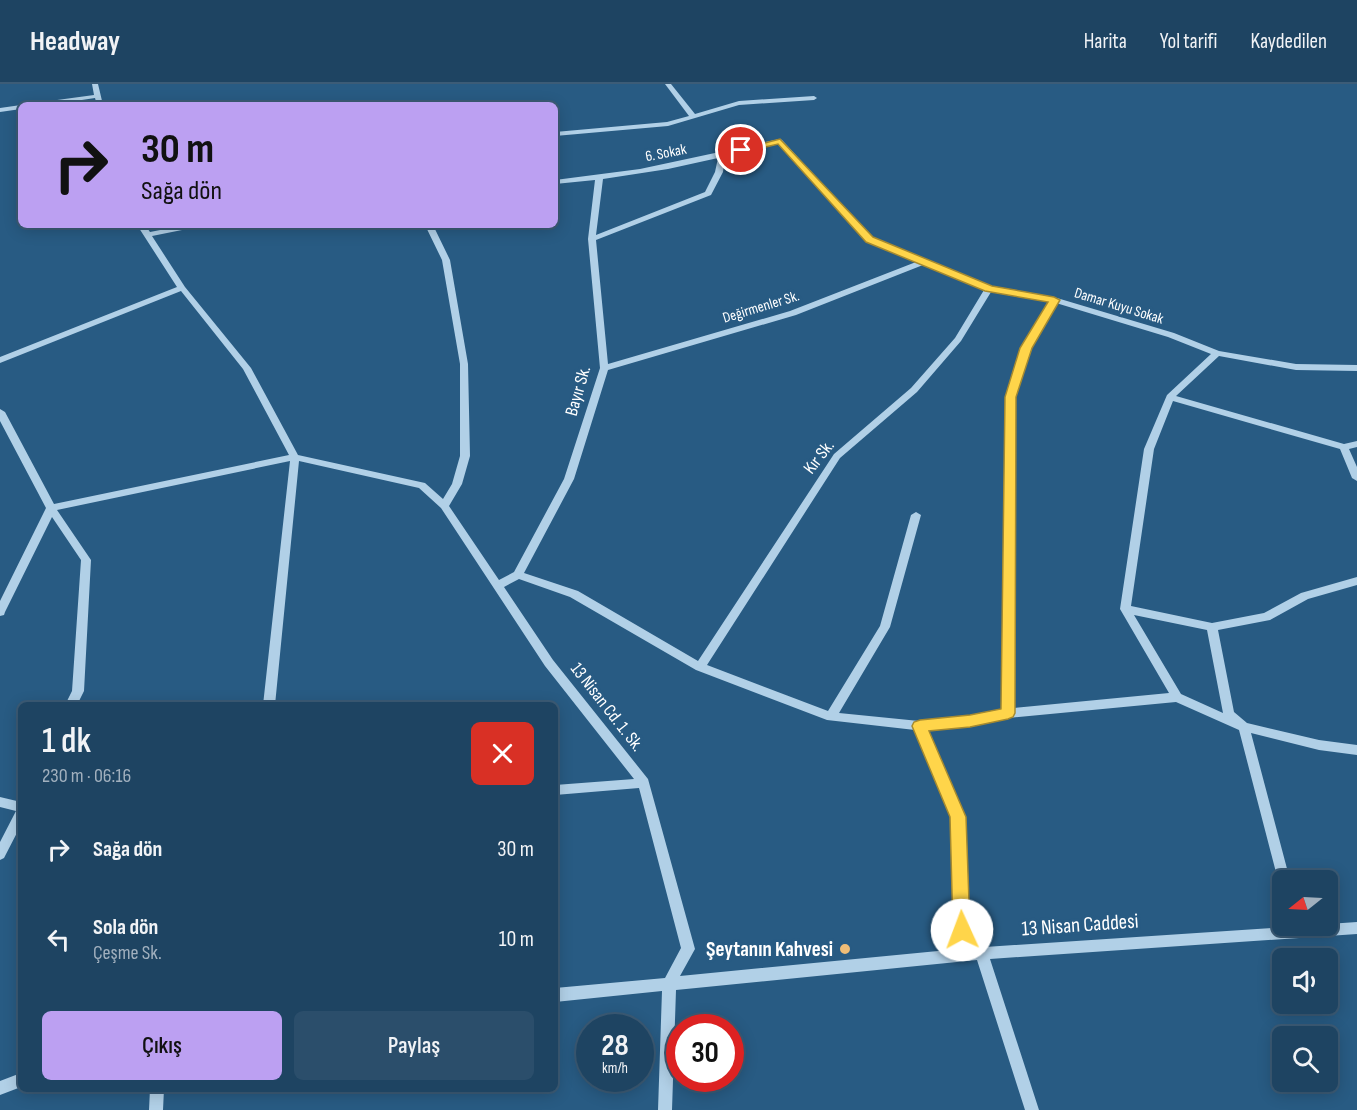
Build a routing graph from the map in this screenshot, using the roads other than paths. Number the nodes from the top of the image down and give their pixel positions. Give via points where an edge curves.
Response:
1 (96, 84) edge
2 (668, 84) edge
3 (98, 96) junction
4 (814, 98) dead end
5 (56, 102) edge
6 (99, 102) edge
7 (18, 107) edge
8 (0, 110) edge
9 (692, 115) junction
10 (558, 134) edge
11 (780, 141) joint
12 (722, 155) junction
13 (599, 179) junction
14 (558, 182) edge
15 (143, 228) edge
16 (181, 228) edge
17 (430, 228) edge
18 (147, 235) junction
19 (592, 239) junction
20 (923, 262) junction
21 (182, 288) junction
22 (989, 289) junction
23 (1054, 300) junction
24 (1217, 353) junction
25 (0, 360) edge
26 (604, 368) junction
27 (1357, 368) edge
28 (1170, 397) junction
29 (0, 412) edge
30 (1357, 444) edge
31 (1344, 447) junction
32 (295, 457) junction
33 (1357, 478) edge
34 (444, 506) junction
35 (51, 508) junction
36 (916, 515) dead end
37 (518, 575) junction
38 (1357, 581) edge
39 (498, 585) junction
40 (1125, 609) junction
41 (0, 612) edge
42 (1212, 627) junction
43 (700, 667) junction
44 (1177, 697) junction
45 (72, 702) edge
46 (269, 702) edge
47 (1008, 713) junction
48 (831, 717) junction
49 (920, 726) junction
50 (1244, 727) junction
51 (1357, 750) edge
52 (644, 783) junction
53 (558, 790) edge
54 (0, 802) edge
55 (18, 806) edge
56 (18, 819) edge
57 (0, 854) edge
58 (1281, 870) edge
59 (1338, 928) edge
60 (1357, 928) edge
61 (1272, 931) edge
62 (982, 953) junction
63 (669, 983) junction
64 (558, 995) edge
65 (18, 1081) edge
66 (0, 1088) edge
67 (157, 1092) edge
68 (156, 1110) edge
69 (665, 1110) edge
70 (1032, 1110) edge

1 - 3 street
2 - 9 street
3 - 5 street
3 - 6 street
4 - 9 street via 739,104
7 - 8 street
9 - 10 street via 668,124
11 - 12 street, 6. Sokak
11 - 20 street, Damar Kuyu Sokak via 869,240
12 - 13 street, 6. Sokak
12 - 19 street via 719,172 708,193
13 - 14 street, 6. Sokak
13 - 19 street, Bayır Sk.
15 - 18 street
16 - 18 street
17 - 34 street via 446,260 464,364 465,456 458,484
18 - 21 street
19 - 26 street, Bayır Sk.
20 - 22 street, Damar Kuyu Sokak
20 - 26 street, Değirmenler Sk. via 793,313
21 - 25 street
21 - 32 street via 247,368
22 - 23 street, Damar Kuyu Sokak
22 - 43 street, Kır Sk. via 958,339 914,390 837,456
23 - 24 street, Damar Kuyu Sokak
23 - 47 street via 1026,348 1010,397
24 - 27 street, Damar Kuyu Sokak via 1296,367
24 - 28 street
26 - 37 street, Bayır Sk. via 569,479
28 - 31 street
28 - 40 street via 1149,449
29 - 35 street
30 - 31 street
31 - 33 street
32 - 34 street, 13 Nisan Cd. 1. Sk. via 422,485
32 - 35 street
32 - 46 street
34 - 39 street, 13 Nisan Cd. 1. Sk.
35 - 41 street
35 - 45 street via 86,560 78,691
36 - 48 street via 885,627
37 - 39 street
37 - 43 street via 574,594
38 - 42 street via 1305,596 1266,617
39 - 52 street, 13 Nisan Cd. 1. Sk. via 549,663
40 - 42 street
40 - 44 street
42 - 50 street via 1229,714
43 - 48 street
44 - 47 street
44 - 50 street
47 - 49 street
48 - 49 street
49 - 62 street via 958,817 962,930
50 - 51 street
50 - 58 street
52 - 53 street
52 - 63 street, 13 Nisan Cd. 1. Sk. via 688,949
54 - 55 street
56 - 57 street
59 - 60 street, 13 Nisan Caddesi
61 - 62 street, 13 Nisan Caddesi
62 - 63 street, 13 Nisan Caddesi
62 - 70 street
63 - 64 street, 13 Nisan Caddesi
63 - 69 street, 13 Nisan Cd. 1. Sk.
65 - 66 street
67 - 68 street

